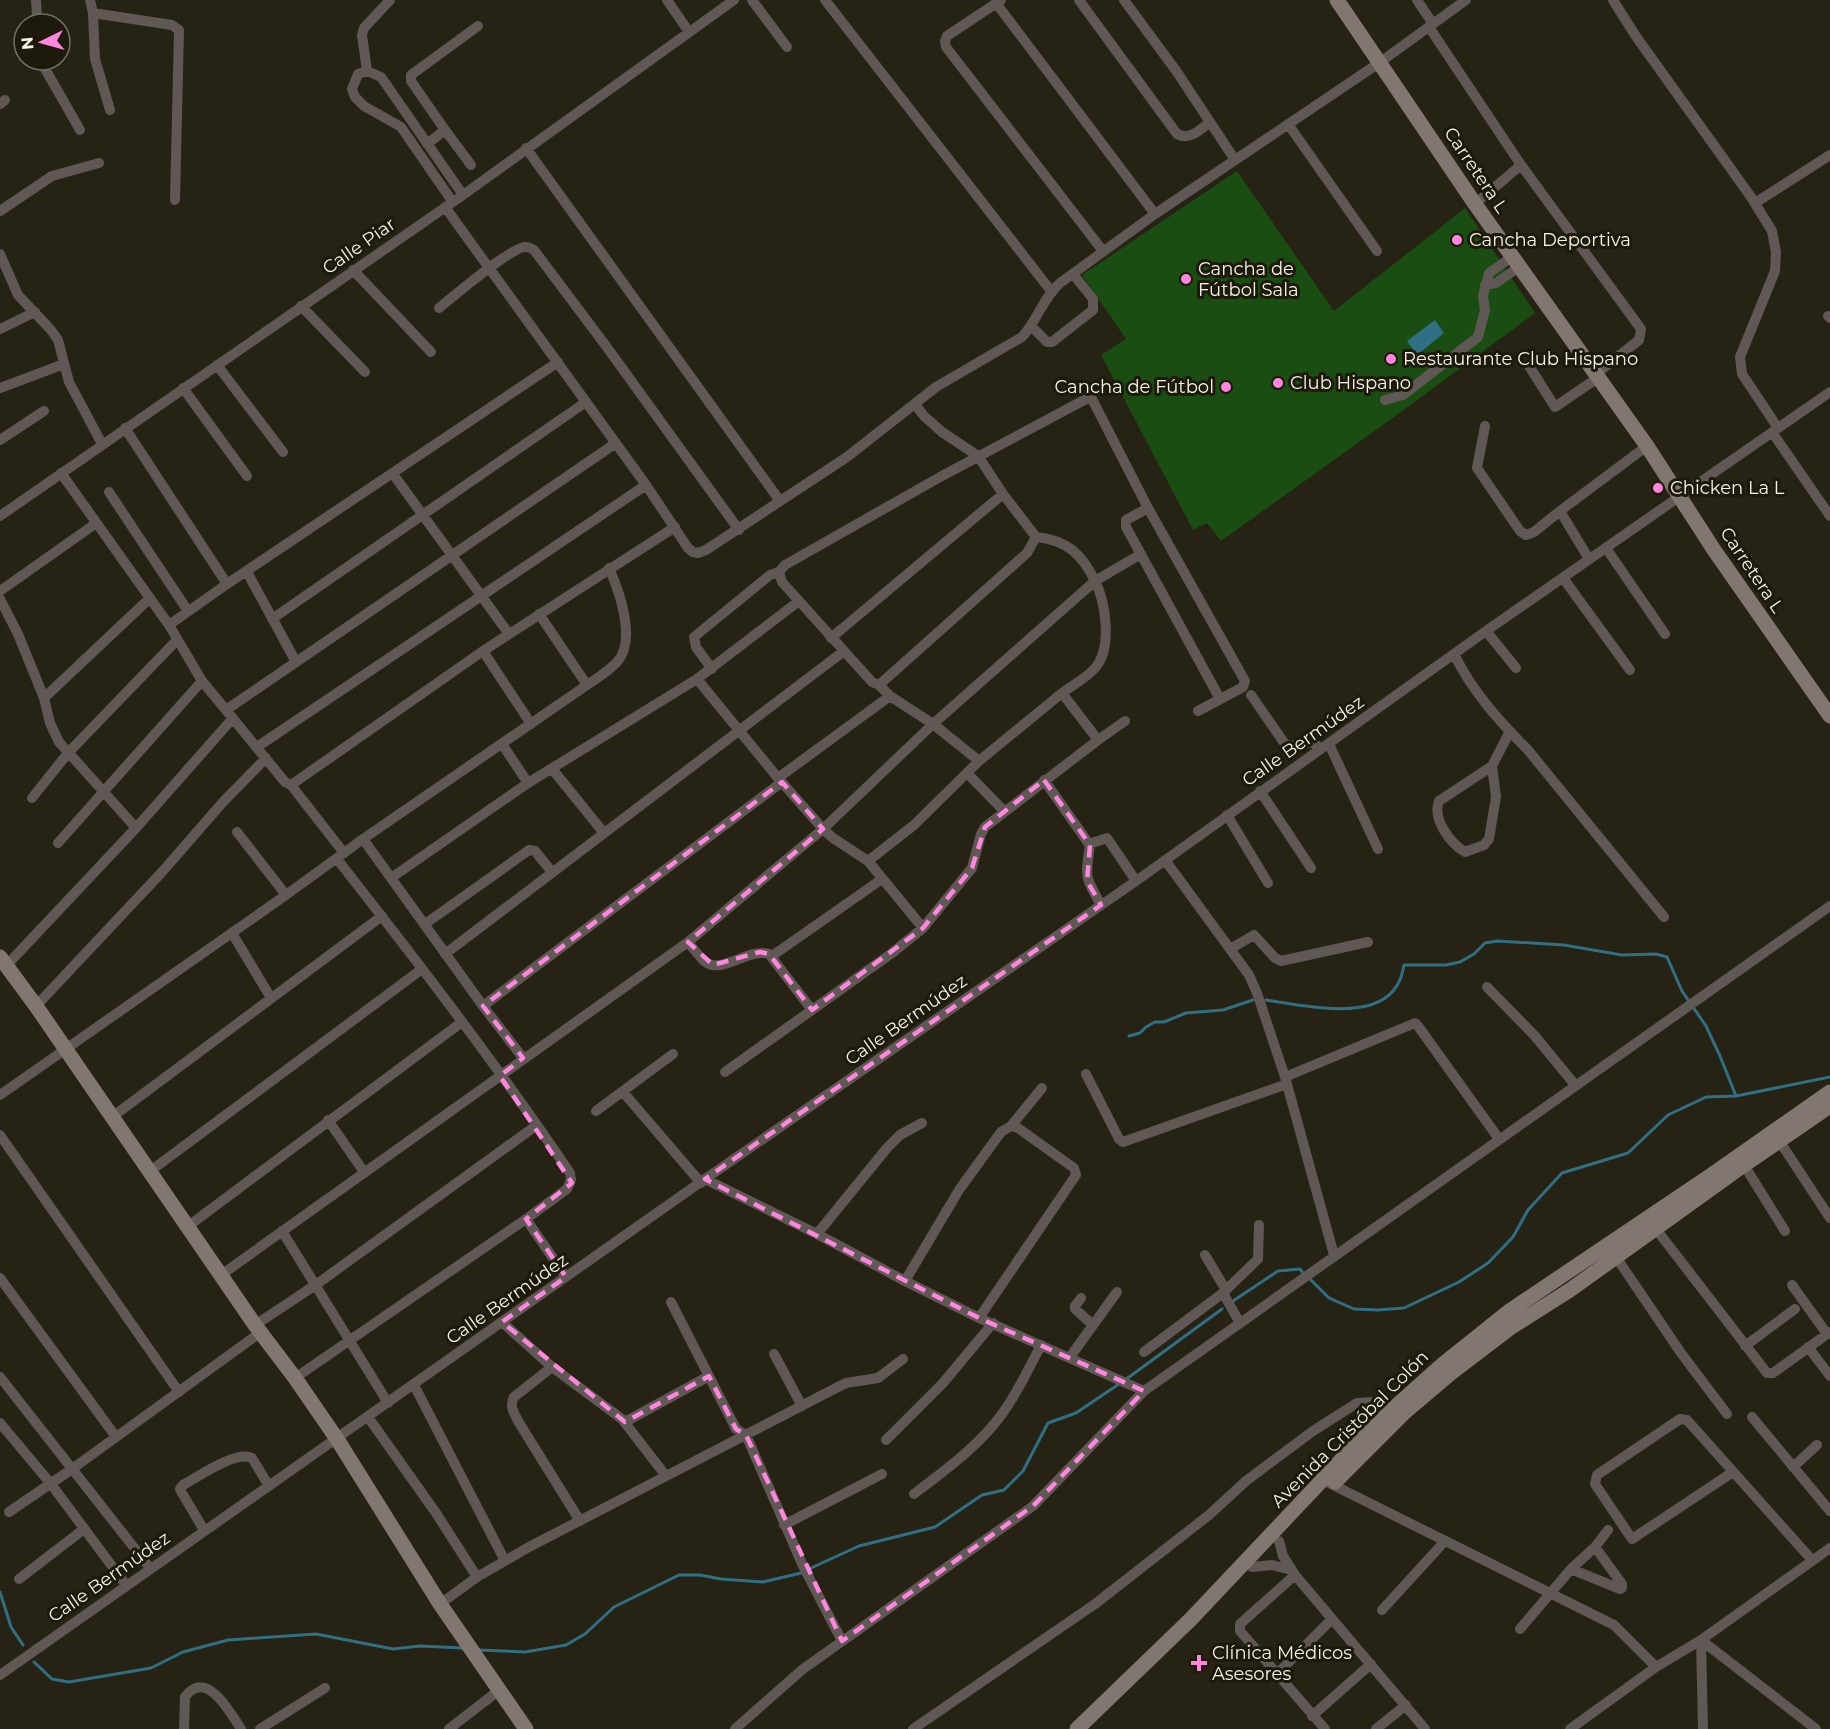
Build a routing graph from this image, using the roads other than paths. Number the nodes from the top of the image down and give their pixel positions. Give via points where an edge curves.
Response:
1 (90, 0) edge
2 (390, 0) edge
3 (667, 0) edge
4 (734, 0) edge
5 (752, 0) edge
6 (825, 0) edge
7 (1079, 0) edge
8 (1124, 0) edge
9 (1337, 0) edge
10 (1417, 0) edge
11 (1466, 0) edge
12 (1613, 0) edge
13 (998, 2) edge
14 (93, 13) junction
15 (1431, 25) junction
16 (478, 26) dead end
17 (689, 32) junction
18 (787, 47) dead end
19 (1379, 63) junction
20 (367, 71) junction
21 (47, 72) edge
22 (111, 110) dead end
23 (1210, 122) junction
24 (1288, 124) junction
25 (80, 130) dead end
26 (445, 130) junction
27 (427, 144) junction
28 (526, 148) junction
29 (1830, 155) edge
30 (1235, 160) junction
31 (99, 163) dead end
32 (471, 165) dead end
33 (1521, 165) junction
34 (463, 195) junction
35 (175, 200) dead end
36 (1755, 203) junction
37 (448, 204) junction
38 (1475, 204) junction
39 (0, 211) edge
40 (1155, 214) junction
41 (1103, 251) junction
42 (1377, 251) dead end
43 (0, 254) edge
44 (1515, 262) junction
45 (488, 268) junction
46 (353, 270) junction
47 (1073, 274) junction
48 (1051, 291) junction
49 (302, 306) junction
50 (439, 308) dead end
51 (35, 312) junction
52 (1032, 327) junction
53 (0, 329) edge
54 (431, 352) dead end
55 (558, 362) junction
56 (64, 364) junction
57 (217, 364) junction
58 (1528, 366) dead end
59 (365, 372) dead end
60 (1598, 376) junction
61 (0, 388) edge
62 (183, 388) junction
63 (1830, 392) edge
64 (1385, 400) dead end
65 (586, 402) junction
66 (915, 404) junction
67 (44, 411) dead end
68 (1485, 426) dead end
69 (125, 428) junction
70 (1775, 430) junction
71 (0, 440) edge
72 (616, 443) junction
73 (102, 444) junction
74 (1647, 446) junction
75 (283, 452) dead end
76 (978, 456) junction
77 (61, 473) junction
78 (393, 474) junction
79 (247, 476) dead end
80 (646, 485) junction
81 (109, 492) dead end
82 (1003, 494) junction
83 (1679, 495) junction
84 (780, 501) junction
85 (1148, 508) junction
86 (1560, 511) junction
87 (0, 516) edge
88 (422, 516) junction
89 (1830, 516) edge
90 (95, 524) junction
91 (675, 527) junction
92 (739, 530) junction
93 (1036, 537) junction
94 (1606, 548) junction
95 (1141, 554) junction
96 (452, 555) junction
97 (1589, 559) junction
98 (609, 568) junction
99 (247, 572) junction
100 (779, 572) junction
101 (1563, 578) junction
102 (1095, 581) junction
103 (227, 584) junction
104 (0, 591) edge
105 (481, 595) junction
106 (0, 599) edge
107 (149, 599) junction
108 (799, 601) junction
109 (188, 611) junction
110 (539, 614) junction
111 (272, 619) junction
112 (169, 626) junction
113 (1486, 631) junction
114 (509, 634) junction
115 (1665, 634) dead end
116 (831, 638) junction
117 (177, 640) junction
118 (483, 651) junction
119 (844, 651) junction
120 (1454, 654) junction
121 (296, 662) junction
122 (1516, 668) dead end
123 (712, 669) junction
124 (1630, 670) dead end
125 (697, 679) junction
126 (202, 681) junction
127 (587, 685) junction
128 (879, 685) junction
129 (1062, 693) junction
130 (1251, 695) dead end
131 (890, 696) junction
132 (44, 698) junction
133 (1220, 699) junction
134 (1198, 711) dead end
135 (230, 714) junction
136 (1830, 716) edge
137 (1125, 721) dead end
138 (531, 724) junction
139 (933, 724) junction
140 (739, 730) junction
141 (1509, 733) junction
142 (1098, 740) junction
143 (502, 744) junction
144 (1325, 746) junction
145 (257, 747) junction
146 (68, 753) junction
147 (266, 758) junction
148 (979, 761) junction
149 (1492, 766) junction
150 (553, 770) junction
151 (967, 773) junction
152 (780, 780) junction
153 (1044, 780) junction
154 (528, 783) junction
155 (291, 785) junction
156 (1260, 791) junction
157 (103, 793) junction
158 (32, 798) dead end
159 (1004, 811) junction
160 (1227, 815) junction
161 (136, 828) junction
162 (823, 829) junction
163 (237, 832) dead end
164 (604, 833) junction
165 (363, 839) junction
166 (58, 843) dead end
167 (1090, 845) junction
168 (1378, 849) dead end
169 (340, 856) junction
170 (1165, 860) junction
171 (868, 861) junction
172 (1311, 868) dead end
173 (552, 872) junction
174 (391, 878) junction
175 (882, 879) junction
176 (1136, 881) junction
177 (1268, 883) dead end
178 (286, 895) junction
179 (1101, 905) junction
180 (1830, 906) edge
181 (382, 916) junction
182 (1664, 917) dead end
183 (425, 924) junction
184 (923, 928) junction
185 (232, 933) junction
186 (688, 942) junction
187 (1368, 942) dead end
188 (445, 954) junction
189 (1234, 954) junction
190 (772, 956) junction
191 (3, 962) edge
192 (422, 969) junction
193 (1487, 987) dead end
194 (271, 998) junction
195 (36, 1006) junction
196 (483, 1006) junction
197 (812, 1010) junction
198 (462, 1022) junction
199 (65, 1049) junction
200 (673, 1054) dead end
201 (523, 1058) junction
202 (725, 1072) dead end
203 (1086, 1074) dead end
204 (500, 1076) junction
205 (1286, 1080) junction
206 (1576, 1086) junction
207 (1042, 1088) dead end
208 (623, 1092) junction
209 (1830, 1092) edge
210 (0, 1095) edge
211 (1830, 1106) edge
212 (596, 1111) dead end
213 (112, 1117) junction
214 (328, 1120) junction
215 (922, 1123) dead end
216 (537, 1125) junction
217 (1011, 1126) junction
218 (0, 1135) edge
219 (1499, 1139) junction
220 (1780, 1142) junction
221 (1744, 1165) junction
222 (148, 1172) junction
223 (364, 1172) junction
224 (703, 1181) junction
225 (1830, 1218) edge
226 (526, 1219) junction
227 (1259, 1225) dead end
228 (187, 1227) junction
229 (1656, 1229) junction
230 (282, 1231) junction
231 (1785, 1231) dead end
232 (817, 1234) junction
233 (1205, 1255) dead end
234 (1334, 1255) junction
235 (1616, 1257) junction
236 (221, 1275) junction
237 (0, 1278) edge
238 (566, 1278) junction
239 (905, 1281) junction
240 (317, 1284) junction
241 (1792, 1285) dead end
242 (1117, 1292) dead end
243 (1224, 1292) junction
244 (1081, 1298) dead end
245 (671, 1302) dead end
246 (1795, 1309) dead end
247 (980, 1318) junction
248 (502, 1322) junction
249 (993, 1323) junction
250 (1240, 1323) junction
251 (1093, 1325) junction
252 (258, 1328) junction
253 (1828, 1333) edge
254 (351, 1341) junction
255 (1041, 1345) junction
256 (1745, 1346) junction
257 (1808, 1347) junction
258 (1143, 1352) dead end
259 (774, 1354) dead end
260 (1070, 1357) junction
261 (903, 1359) dead end
262 (552, 1367) junction
263 (709, 1376) junction
264 (1830, 1376) edge
265 (0, 1377) edge
266 (295, 1378) junction
267 (414, 1384) junction
268 (1144, 1391) junction
269 (179, 1392) junction
270 (388, 1403) junction
271 (802, 1406) junction
272 (1396, 1406) junction
273 (1727, 1414) dead end
274 (368, 1417) junction
275 (1752, 1417) dead end
276 (625, 1422) junction
277 (0, 1423) edge
278 (746, 1435) junction
279 (116, 1437) junction
280 (337, 1439) junction
281 (886, 1440) dead end
282 (1817, 1445) dead end
283 (1793, 1467) junction
284 (72, 1469) junction
285 (1732, 1472) junction
286 (882, 1474) dead end
287 (666, 1476) junction
288 (1327, 1483) junction
289 (51, 1484) junction
290 (269, 1486) junction
291 (914, 1494) dead end
292 (1830, 1511) edge
293 (9, 1512) dead end
294 (580, 1521) junction
295 (784, 1525) junction
296 (84, 1529) junction
297 (204, 1530) junction
298 (1608, 1530) dead end
299 (1279, 1541) junction
300 (1445, 1541) junction
301 (1595, 1547) junction
302 (1830, 1548) edge
303 (1812, 1560) junction
304 (505, 1561) junction
305 (1252, 1567) junction
306 (150, 1568) junction
307 (1571, 1569) junction
308 (1293, 1572) junction
309 (477, 1577) junction
310 (19, 1579) dead end
311 (126, 1585) junction
312 (1552, 1593) junction
313 (440, 1604) junction
314 (1382, 1610) dead end
315 (1332, 1619) junction
316 (1520, 1629) dead end
317 (1701, 1640) junction
318 (842, 1641) junction
319 (1371, 1664) junction
320 (1656, 1667) junction
321 (1277, 1674) junction
322 (0, 1675) edge
323 (325, 1688) dead end
324 (498, 1691) junction
325 (1407, 1705) junction
326 (1312, 1716) junction
327 (1701, 1728) edge
328 (184, 1729) edge
329 (241, 1729) edge
330 (260, 1729) edge
331 (449, 1729) edge
332 (526, 1729) edge
333 (735, 1729) edge
334 (913, 1729) edge
335 (1077, 1729) edge
336 (1090, 1729) edge
337 (1324, 1729) edge
338 (1376, 1729) edge
339 (1425, 1729) edge
340 (1570, 1729) edge
341 (1816, 1729) edge

1 - 14 street
2 - 20 street via 364,28
3 - 17 street
4 - 17 street, Calle Piar
5 - 18 street
6 - 48 street
7 - 23 street via 1177,134 1188,137
8 - 23 street
9 - 19 street, Carretera L
10 - 15 street
11 - 15 street
12 - 36 street
13 - 40 street
13 - 41 street via 947,36 946,47
14 - 22 street via 95,60
14 - 35 street via 172,25 178,30
15 - 19 street
15 - 33 street
16 - 26 street via 411,75 411,81
17 - 28 street, Calle Piar
19 - 24 street
19 - 38 street, Carretera L
20 - 27 street via 381,77
20 - 37 street via 358,74 354,81 355,97 401,127
21 - 25 street
23 - 30 street
24 - 30 street
24 - 42 street
26 - 27 street
26 - 32 street
27 - 34 street
28 - 34 street, Calle Piar
28 - 84 street
29 - 36 street
30 - 40 street
31 - 39 street via 52,176
33 - 38 street
33 - 60 street via 1641,329 1639,340
34 - 37 street, Calle Piar
36 - 70 street via 1772,231 1776,261 1740,366
37 - 45 street
37 - 46 street, Calle Piar
38 - 44 street, Carretera L
40 - 41 street
41 - 47 street
43 - 51 street via 18,295
44 - 60 street, Carretera L
44 - 64 street via 1489,273 1478,337 1403,395
45 - 50 street
45 - 55 street
45 - 92 street via 521,248 537,252
46 - 49 street, Calle Piar
46 - 54 street
47 - 48 street
47 - 52 street via 1093,299 1093,310 1052,342
48 - 52 street
49 - 57 street, Calle Piar
49 - 59 street
51 - 53 street
51 - 56 street via 58,340
52 - 66 street via 1022,338 936,387
55 - 65 street
55 - 78 street
56 - 61 street
56 - 73 street via 74,394
57 - 62 street, Calle Piar
57 - 75 street
58 - 60 street via 1555,407
60 - 74 street, Carretera L
62 - 69 street, Calle Piar
62 - 79 street
63 - 70 street, Calle Bermúdez
65 - 72 street
65 - 88 street
66 - 76 street via 942,432
66 - 84 street via 847,457
67 - 71 street
68 - 86 street via 1477,468 1520,531 1530,534
69 - 73 street, Calle Piar
69 - 103 street
70 - 83 street, Calle Bermúdez
70 - 89 street
72 - 80 street
72 - 96 street
73 - 77 street, Calle Piar
74 - 83 street, Carretera L
74 - 86 street
76 - 82 street
76 - 85 street via 1090,398
76 - 100 street via 785,565
77 - 87 street, Calle Piar
77 - 90 street
78 - 88 street
78 - 99 street
80 - 91 street
80 - 105 street
81 - 109 street
82 - 93 street
82 - 116 street
83 - 94 street, Calle Bermúdez
83 - 136 street, Carretera L
84 - 92 street
85 - 95 street via 1125,524
85 - 133 street via 1245,681 1243,687
86 - 97 street
88 - 96 street
88 - 111 street
90 - 104 street
90 - 107 street
91 - 92 street via 688,548 698,553
91 - 98 street
93 - 102 street via 1058,542 1078,553
93 - 128 street via 1027,553
94 - 97 street, Calle Bermúdez
94 - 115 street
95 - 102 street
95 - 133 street
96 - 105 street
96 - 121 street
97 - 101 street, Calle Bermúdez
98 - 110 street
98 - 127 street via 625,612 624,648 619,661
99 - 103 street
99 - 111 street
100 - 108 street via 782,582
100 - 123 street via 770,575 694,637 696,647
101 - 113 street, Calle Bermúdez
101 - 124 street
102 - 129 street via 1104,605 1101,660 1094,670
102 - 139 street
103 - 109 street
105 - 114 street
105 - 145 street
106 - 132 street
107 - 112 street
107 - 132 street
108 - 116 street
108 - 123 street
109 - 112 street
110 - 114 street
110 - 127 street
111 - 121 street
112 - 117 street
113 - 120 street, Calle Bermúdez
113 - 122 street
114 - 118 street
116 - 119 street
117 - 126 street
117 - 146 street
118 - 138 street
118 - 155 street
119 - 128 street
119 - 140 street
120 - 141 street via 1468,681
120 - 144 street, Calle Bermúdez
121 - 135 street
123 - 125 street
125 - 140 street
125 - 150 street
126 - 135 street
126 - 157 street
127 - 138 street
128 - 131 street
129 - 142 street
129 - 148 street
130 - 144 street via 1285,744 1312,742
131 - 139 street
131 - 152 street
132 - 146 street via 50,723
133 - 134 street
135 - 145 street
135 - 161 street
137 - 142 street
138 - 143 street
139 - 148 street
139 - 162 street
140 - 152 street
140 - 164 street
141 - 149 street
141 - 182 street via 1528,750
142 - 153 street
143 - 154 street
143 - 165 street
144 - 156 street, Calle Bermúdez
144 - 168 street
145 - 147 street
146 - 157 street
146 - 158 street
147 - 155 street
147 - 195 street
148 - 151 street
149 - 149 street via 1443,797 1437,806 1445,831 1465,852 1474,851 1489,839 1496,797
150 - 154 street
150 - 164 street
151 - 159 street
151 - 171 street via 914,825
152 - 162 street
152 - 196 street
153 - 159 street
153 - 167 street
154 - 174 street
155 - 169 street
156 - 160 street, Calle Bermúdez
156 - 172 street
157 - 161 street
157 - 166 street
159 - 184 street via 981,834 972,868
160 - 170 street, Calle Bermúdez
160 - 177 street
161 - 191 street
162 - 171 street
162 - 186 street
163 - 178 street
164 - 173 street
165 - 169 street
165 - 174 street
167 - 176 street via 1107,838
167 - 179 street via 1087,881
169 - 178 street
169 - 181 street
170 - 176 street, Calle Bermúdez
170 - 189 street
171 - 175 street
173 - 183 street via 536,851 529,850
173 - 188 street
174 - 183 street
175 - 184 street
175 - 190 street
176 - 179 street, Calle Bermúdez
178 - 185 street
179 - 224 street, Calle Bermúdez
180 - 206 street
181 - 192 street
181 - 194 street
183 - 188 street
184 - 197 street
185 - 194 street
185 - 199 street
186 - 190 street via 703,960 713,965 760,952
186 - 201 street
187 - 189 street via 1281,961 1252,935 1246,939 1245,952
188 - 196 street
189 - 205 street via 1257,993
190 - 197 street
191 - 195 street
192 - 198 street
192 - 222 street
193 - 206 street
194 - 213 street
195 - 199 street
196 - 201 street
197 - 202 street
198 - 204 street
198 - 214 street
199 - 210 street
199 - 213 street
200 - 208 street
201 - 204 street
203 - 205 street via 1123,1142
204 - 216 street
204 - 223 street
205 - 219 street via 1415,1023
205 - 234 street
206 - 219 street
207 - 217 street
208 - 212 street
208 - 224 street
209 - 272 street, Avenida Cristóbal Colón via 1508,1312
211 - 220 street, Avenida Cristóbal Colón
213 - 222 street
214 - 223 street
214 - 228 street
215 - 232 street via 887,1148
216 - 226 street via 571,1180 567,1189
216 - 240 street
217 - 239 street via 1001,1132 959,1190
217 - 247 street via 1074,1168 1076,1175
218 - 269 street
219 - 234 street
220 - 221 street, Avenida Cristóbal Colón
220 - 225 street
221 - 229 street, Avenida Cristóbal Colón
221 - 231 street
222 - 228 street
223 - 230 street
224 - 232 street
224 - 238 street, Calle Bermúdez
226 - 238 street
226 - 254 street
227 - 243 street via 1257,1259
228 - 236 street
229 - 235 street, Avenida Cristóbal Colón
229 - 256 street
230 - 236 street
230 - 240 street
232 - 239 street
233 - 243 street
234 - 250 street
235 - 273 street
235 - 288 street, Avenida Cristóbal Colón via 1451,1373
236 - 252 street
237 - 279 street
238 - 248 street, Calle Bermúdez
239 - 247 street
240 - 252 street
240 - 254 street
241 - 253 street
242 - 251 street
243 - 250 street
243 - 258 street
244 - 251 street via 1075,1309
245 - 263 street
246 - 256 street
247 - 249 street
248 - 262 street
248 - 267 street, Calle Bermúdez
249 - 255 street
249 - 281 street via 943,1383
250 - 268 street
251 - 260 street
252 - 266 street
252 - 269 street
253 - 257 street
254 - 266 street
254 - 270 street
255 - 260 street
255 - 291 street via 1001,1415 959,1459
256 - 257 street via 1767,1373 1773,1373
257 - 264 street
259 - 271 street
260 - 268 street
261 - 271 street via 878,1378 846,1383
262 - 276 street
262 - 294 street via 511,1402 518,1421
263 - 276 street
263 - 278 street via 736,1429
265 - 284 street
266 - 280 street
267 - 270 street, Calle Bermúdez
267 - 304 street
268 - 318 street via 1033,1506
269 - 279 street
270 - 274 street, Calle Bermúdez
271 - 278 street
272 - 288 street, Avenida Cristóbal Colón
272 - 334 street via 1357,1403 1313,1431 1095,1604
274 - 280 street, Calle Bermúdez
274 - 309 street
275 - 283 street
276 - 287 street
277 - 289 street
278 - 287 street
278 - 295 street
279 - 284 street
280 - 290 street, Calle Bermúdez
280 - 313 street
282 - 283 street
283 - 292 street
284 - 289 street
284 - 306 street
285 - 285 street via 1632,1539 1595,1484 1597,1475 1680,1419 1687,1420
285 - 303 street
286 - 295 street
287 - 294 street
288 - 299 street, Avenida Cristóbal Colón
288 - 300 street
288 - 335 street, Avenida Cristóbal Colón
289 - 293 street
289 - 296 street
290 - 297 street, Calle Bermúdez
290 - 297 street via 248,1456 232,1458 183,1485 180,1489
294 - 304 street
295 - 318 street
296 - 310 street
296 - 311 street
297 - 306 street, Calle Bermúdez
298 - 301 street
299 - 305 street, Avenida Cristóbal Colón
299 - 308 street
300 - 312 street
300 - 314 street
301 - 307 street
301 - 307 street via 1622,1588
302 - 303 street
303 - 317 street
304 - 309 street
305 - 308 street via 1272,1565
305 - 336 street, Avenida Cristóbal Colón
306 - 311 street, Calle Bermúdez
307 - 312 street
308 - 315 street
308 - 321 street via 1239,1627
309 - 313 street
311 - 322 street, Calle Bermúdez
312 - 316 street
312 - 320 street via 1614,1625
313 - 324 street
315 - 319 street
315 - 321 street
317 - 320 street
317 - 327 street
317 - 341 street
318 - 333 street via 803,1669
319 - 325 street
319 - 326 street
320 - 340 street
321 - 326 street
323 - 330 street
324 - 331 street
324 - 332 street
325 - 338 street
325 - 339 street
326 - 337 street
328 - 329 street via 185,1697 202,1686 210,1689

